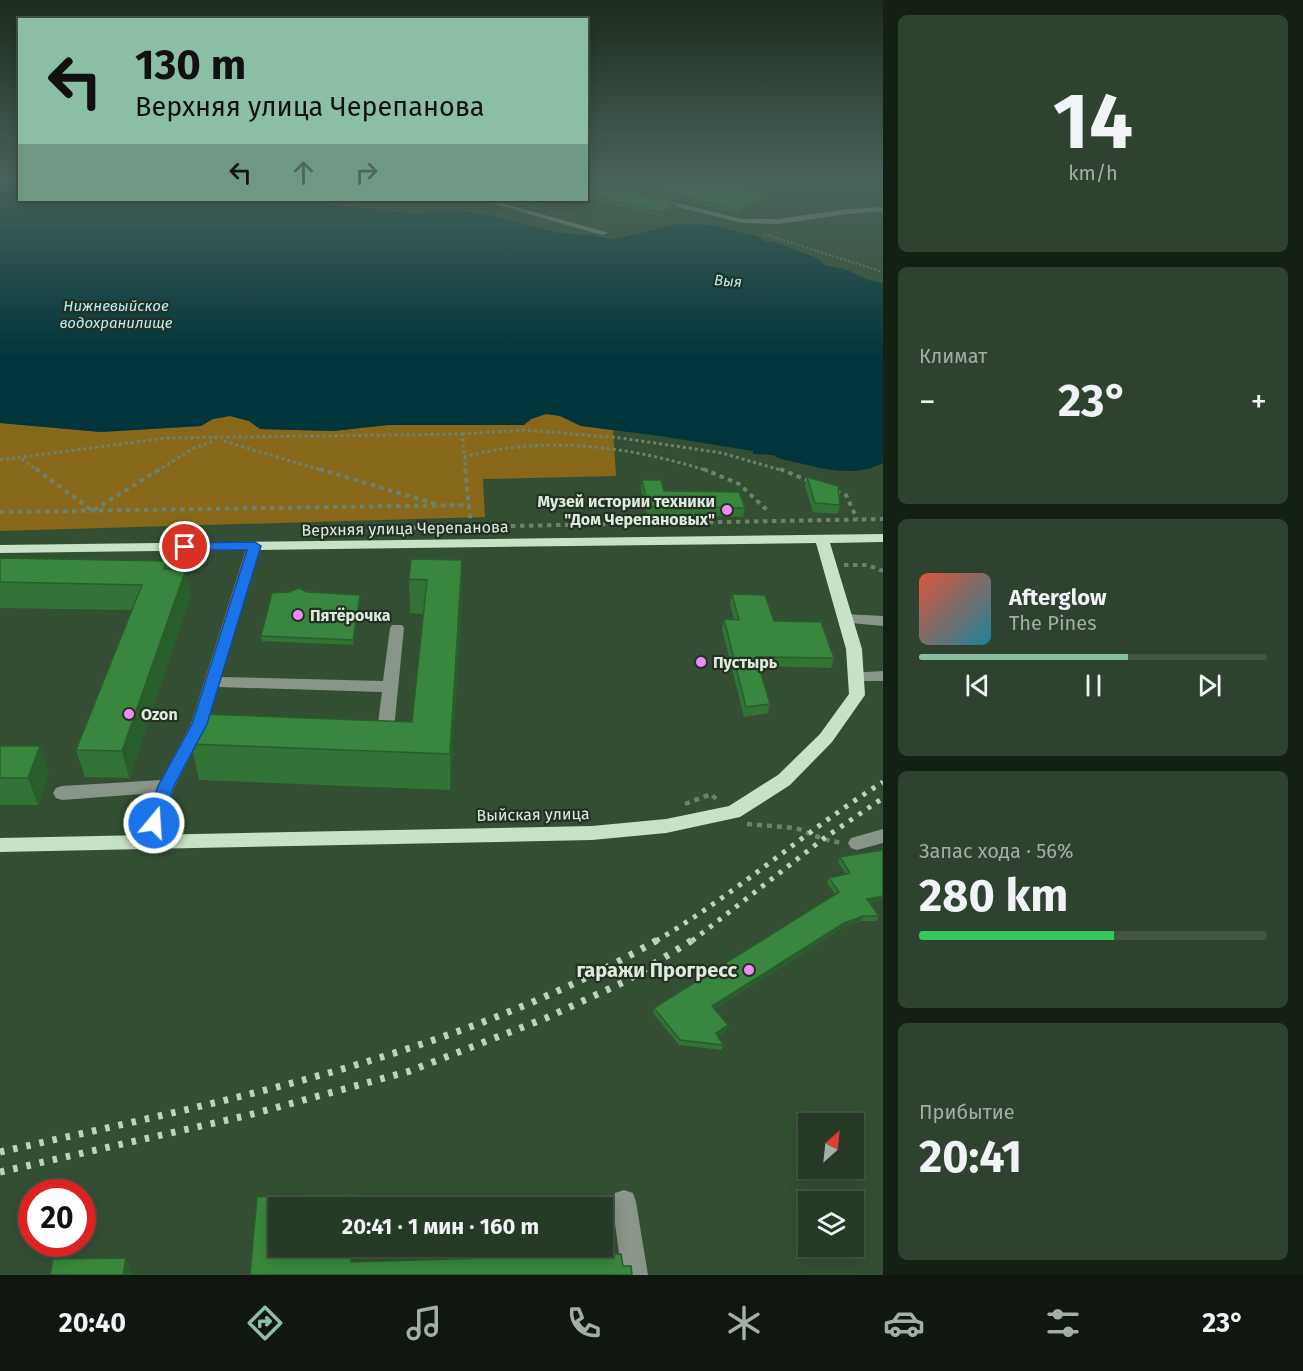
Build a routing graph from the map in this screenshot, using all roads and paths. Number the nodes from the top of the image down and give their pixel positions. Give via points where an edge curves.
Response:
1 (782, 240) edge
2 (883, 272) edge
3 (462, 434) junction
4 (219, 439) junction
5 (464, 458) junction
6 (22, 459) junction
7 (1, 460) edge
8 (813, 482) edge
9 (835, 491) edge
10 (441, 505) junction
11 (468, 505) junction
12 (93, 511) junction
13 (768, 511) dead end
14 (0, 512) edge
15 (857, 519) junction
16 (883, 519) edge
17 (471, 525) junction
18 (340, 529) dead end
19 (883, 538) edge
20 (822, 539) junction
21 (255, 546) junction
22 (0, 549) edge
23 (845, 619) junction
24 (883, 621) edge
25 (397, 628) dead end
26 (883, 676) edge
27 (856, 677) junction
28 (212, 682) junction
29 (390, 687) junction
30 (363, 729) edge
31 (166, 786) junction
32 (62, 792) dead end
33 (883, 836) edge
34 (148, 842) junction
35 (857, 843) dead end
36 (0, 845) edge
37 (624, 1202) dead end
38 (635, 1275) edge

1 - 2 path
3 - 4 path
3 - 5 path
3 - 8 path via 526,430 621,438 722,453 770,465
4 - 6 path via 166,438
4 - 10 path
4 - 12 path via 194,448
5 - 11 path
5 - 13 path via 488,449 521,444 591,446 688,465 735,481
6 - 7 path
6 - 12 path
9 - 15 path via 846,495
10 - 11 path
10 - 12 path
11 - 17 path
12 - 14 path
15 - 16 path
15 - 17 path
17 - 18 path
19 - 20 main road, Верхняя улица Черепанова
20 - 21 main road, Верхняя улица Черепанова
20 - 23 main road, Выйская улица
21 - 22 main road, Верхняя улица Черепанова
21 - 28 street
23 - 24 street
23 - 27 main road, Выйская улица via 854,649
25 - 29 street
26 - 27 street
27 - 34 main road, Выйская улица via 856,695 826,738 784,780 734,812 666,826 592,833
28 - 29 street
28 - 31 street via 205,724
29 - 30 street via 386,729
31 - 32 street
31 - 34 street
33 - 35 street
34 - 36 main road, Выйская улица
37 - 38 street

